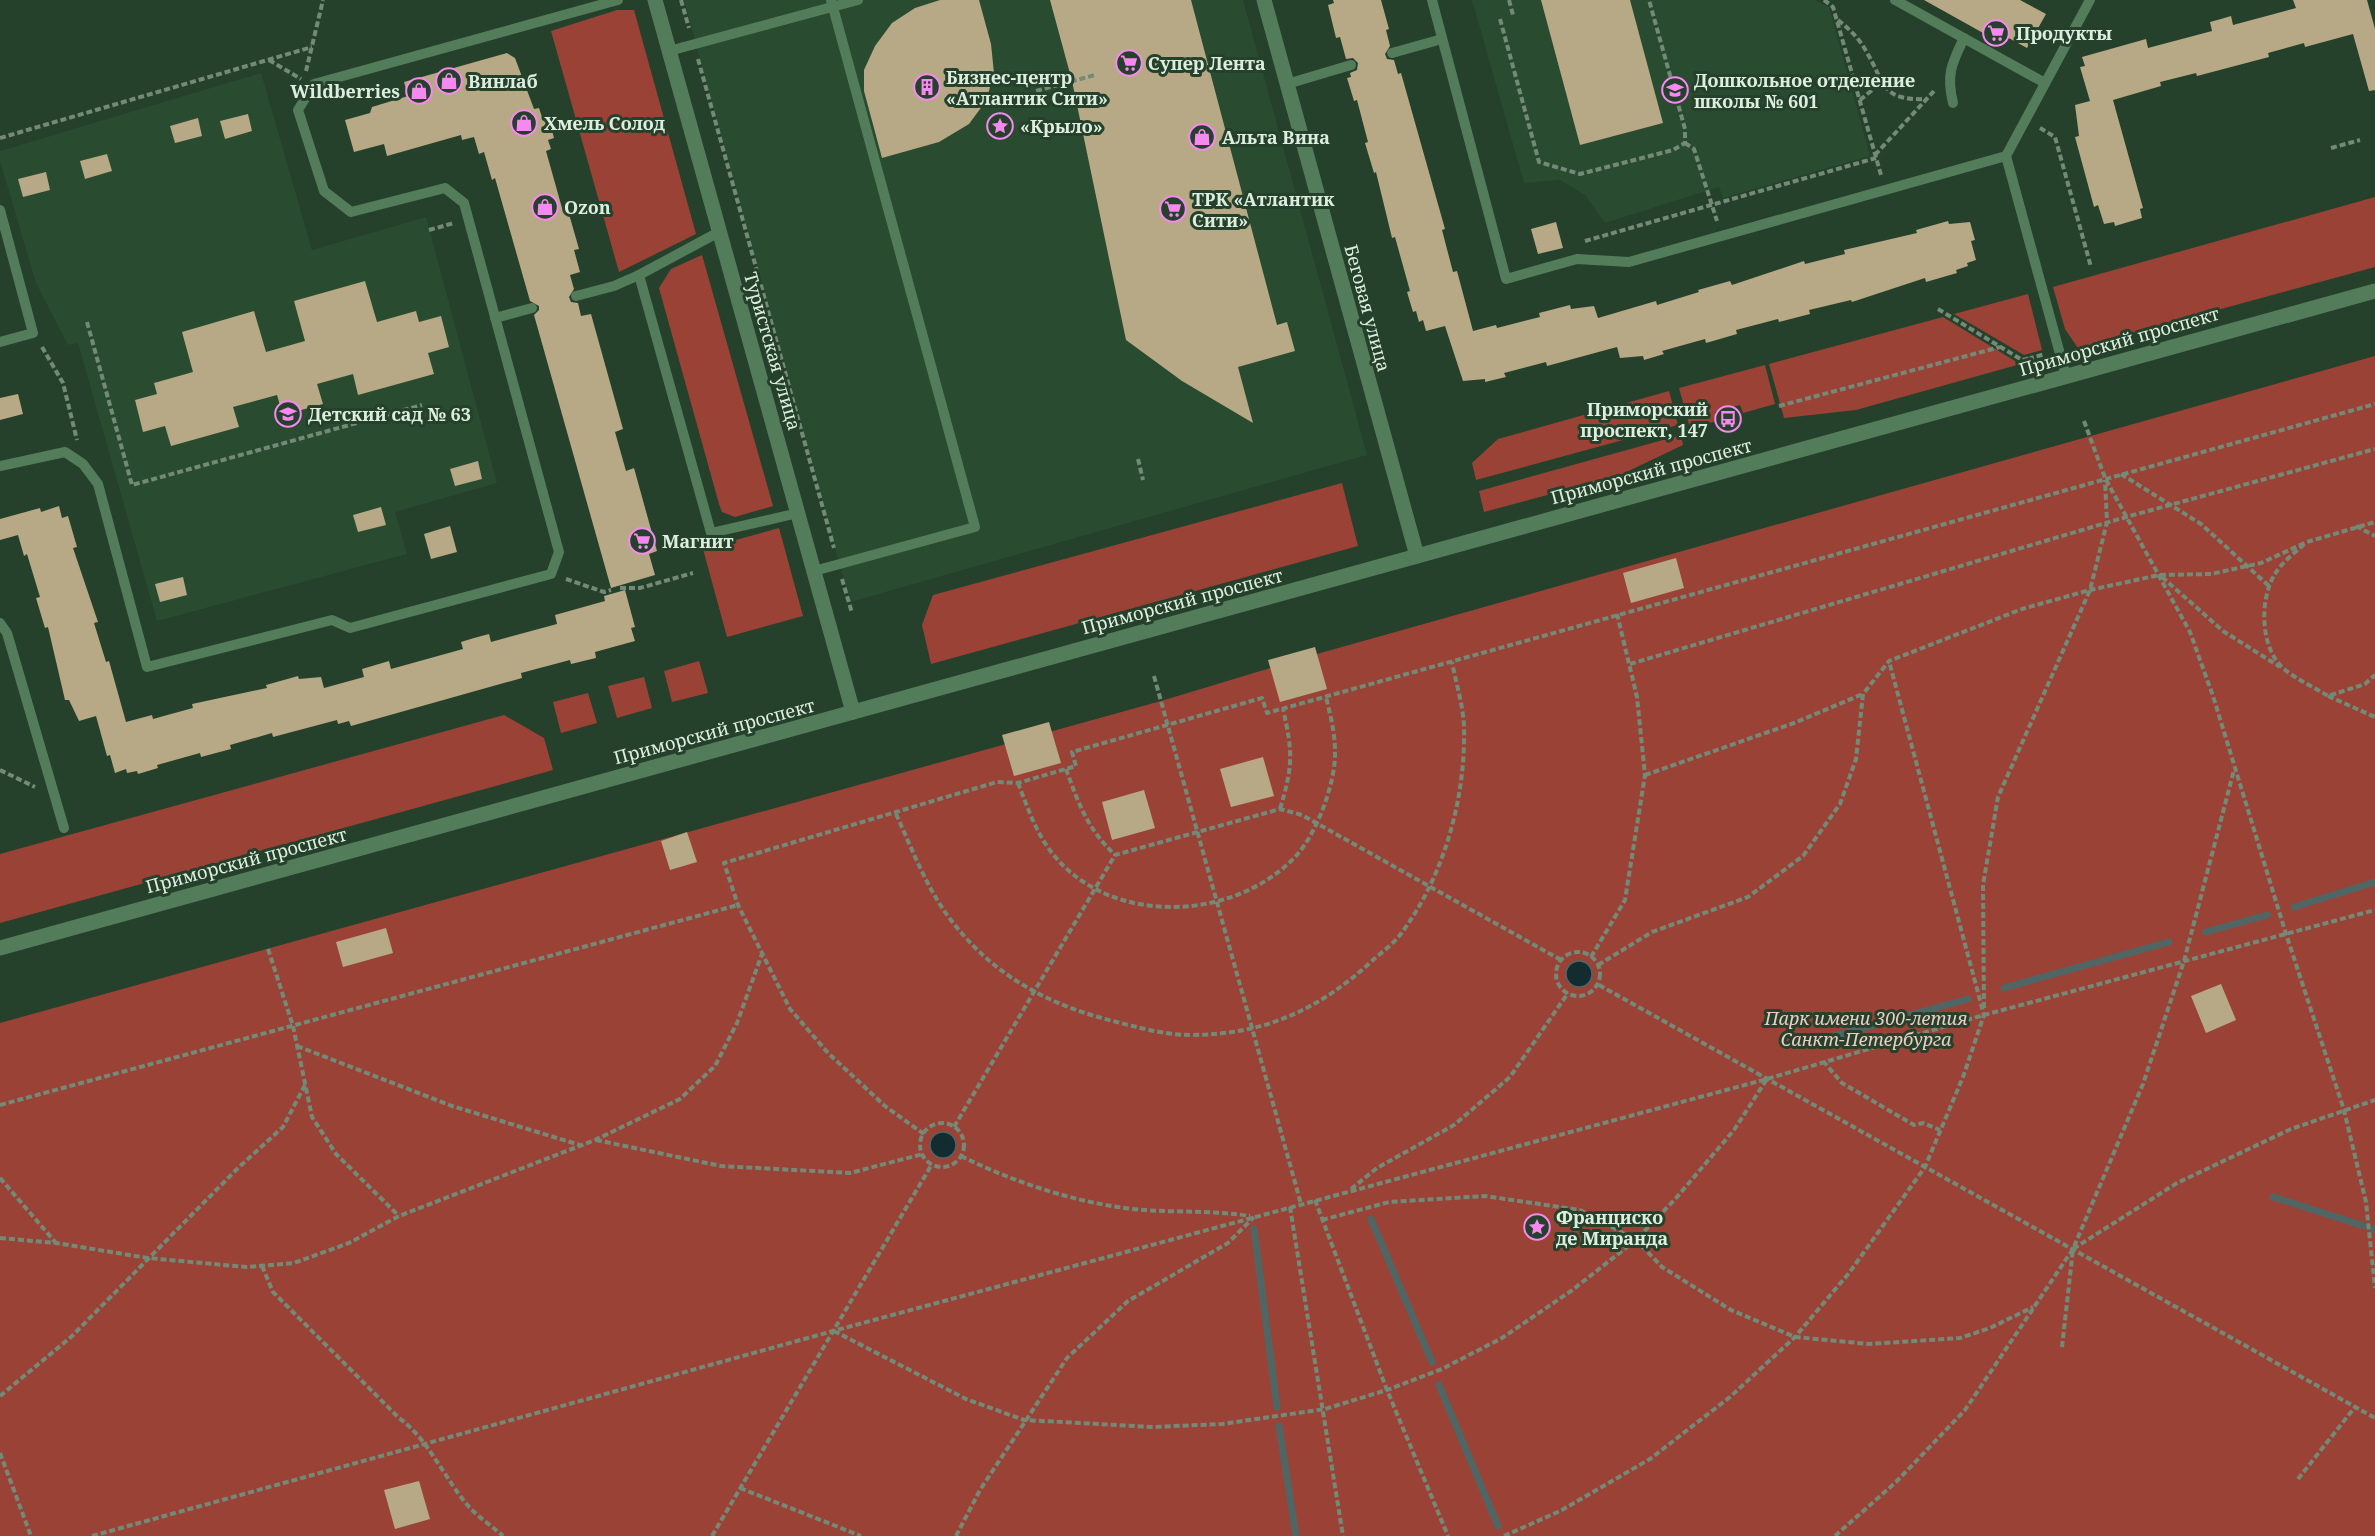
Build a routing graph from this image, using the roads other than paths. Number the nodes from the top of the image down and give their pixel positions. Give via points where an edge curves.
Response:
1 (618, 0) edge
2 (655, 0) edge
3 (858, 0) edge
4 (1264, 0) edge
5 (1432, 0) edge
6 (1895, 0) edge
7 (2090, 0) edge
8 (832, 3) edge
9 (1964, 38) junction
10 (1442, 39) junction
11 (669, 51) junction
12 (1392, 53) dead end
13 (1351, 65) dead end
14 (2044, 83) junction
15 (1287, 84) junction
16 (1953, 102) dead end
17 (2006, 156) junction
18 (0, 210) edge
19 (719, 232) junction
20 (639, 275) junction
21 (2375, 291) edge
22 (576, 296) dead end
23 (532, 308) dead end
24 (495, 318) junction
25 (0, 342) edge
26 (2066, 376) junction
27 (0, 466) edge
28 (798, 513) junction
29 (1417, 556) junction
30 (814, 571) junction
31 (0, 623) edge
32 (853, 712) junction
33 (64, 828) dead end
34 (0, 948) edge

1 - 24 lane via 314,84 298,110 324,191 351,212 445,188 464,203
2 - 11 street, Туристская улица
3 - 8 lane
4 - 15 street, Беговая улица
5 - 10 lane
6 - 9 lane
7 - 14 lane
8 - 11 lane
8 - 30 lane via 975,527
9 - 14 lane
9 - 16 lane via 1948,84
10 - 12 lane
10 - 17 lane via 1506,279 1577,259 1629,262
11 - 19 street, Туристская улица
13 - 15 lane
14 - 17 lane
15 - 29 street, Беговая улица
17 - 26 lane
18 - 25 lane via 33,333
19 - 20 lane
19 - 28 street, Туристская улица
20 - 22 lane
20 - 28 lane via 711,533
21 - 26 street, Приморский проспект
23 - 24 lane
24 - 27 lane via 560,552 551,574 350,628 332,620 147,667 98,484 83,464 65,452
26 - 29 street, Приморский проспект
28 - 30 street, Туристская улица
29 - 32 street, Приморский проспект
30 - 32 street, Туристская улица
31 - 33 lane via 7,633
32 - 34 street, Приморский проспект

